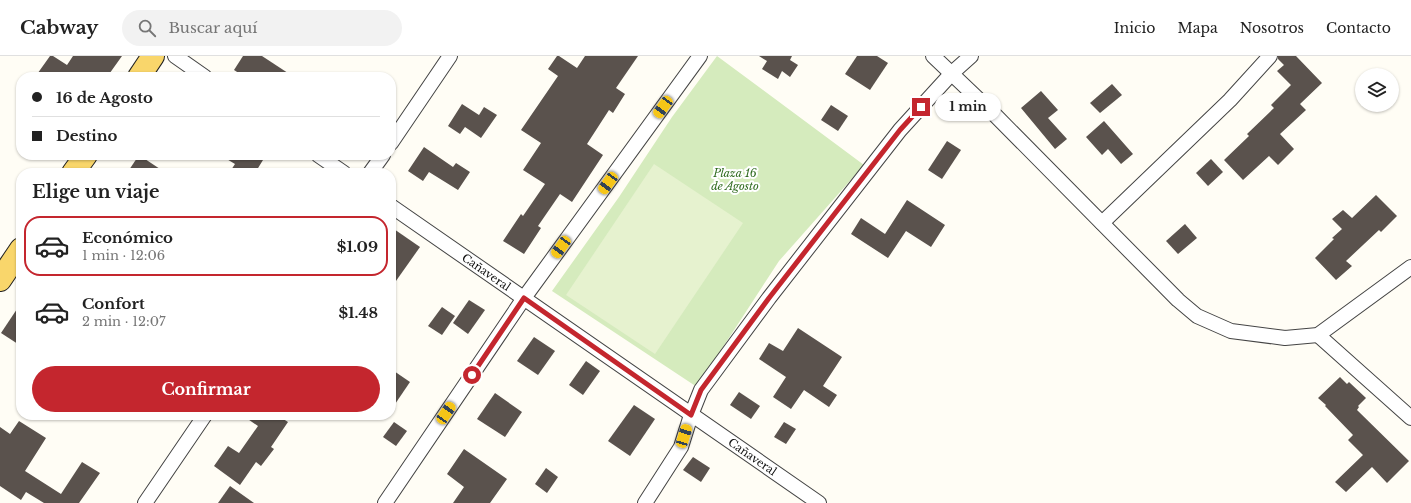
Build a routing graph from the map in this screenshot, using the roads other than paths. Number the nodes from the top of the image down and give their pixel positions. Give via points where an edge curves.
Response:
1 (153, 56) edge
2 (175, 56) edge
3 (450, 56) edge
4 (700, 56) edge
5 (933, 56) edge
6 (971, 56) edge
7 (1270, 56) edge
8 (142, 72) edge
9 (198, 72) edge
10 (952, 73) junction
11 (396, 136) edge
12 (325, 160) edge
13 (337, 168) edge
14 (396, 209) edge
15 (1102, 223) junction
16 (16, 256) edge
17 (1411, 267) edge
18 (0, 280) edge
19 (524, 298) junction
20 (1318, 335) junction
21 (691, 415) junction
22 (1411, 418) edge
23 (202, 420) edge
24 (145, 503) edge
25 (385, 503) edge
26 (646, 503) edge
27 (819, 503) edge

1 - 8 main road
2 - 9 street
3 - 11 street
4 - 19 street
5 - 10 street
6 - 10 street
7 - 15 street via 1230,100
10 - 15 street
10 - 21 street via 900,130 769,298 701,390
12 - 13 street
14 - 19 street, Cañaveral
15 - 20 street via 1197,316 1231,331 1285,338
16 - 18 main road
17 - 20 street
19 - 21 street, Cañaveral
19 - 25 street
20 - 22 street
21 - 26 street via 681,447
21 - 27 street, Cañaveral
23 - 24 street

